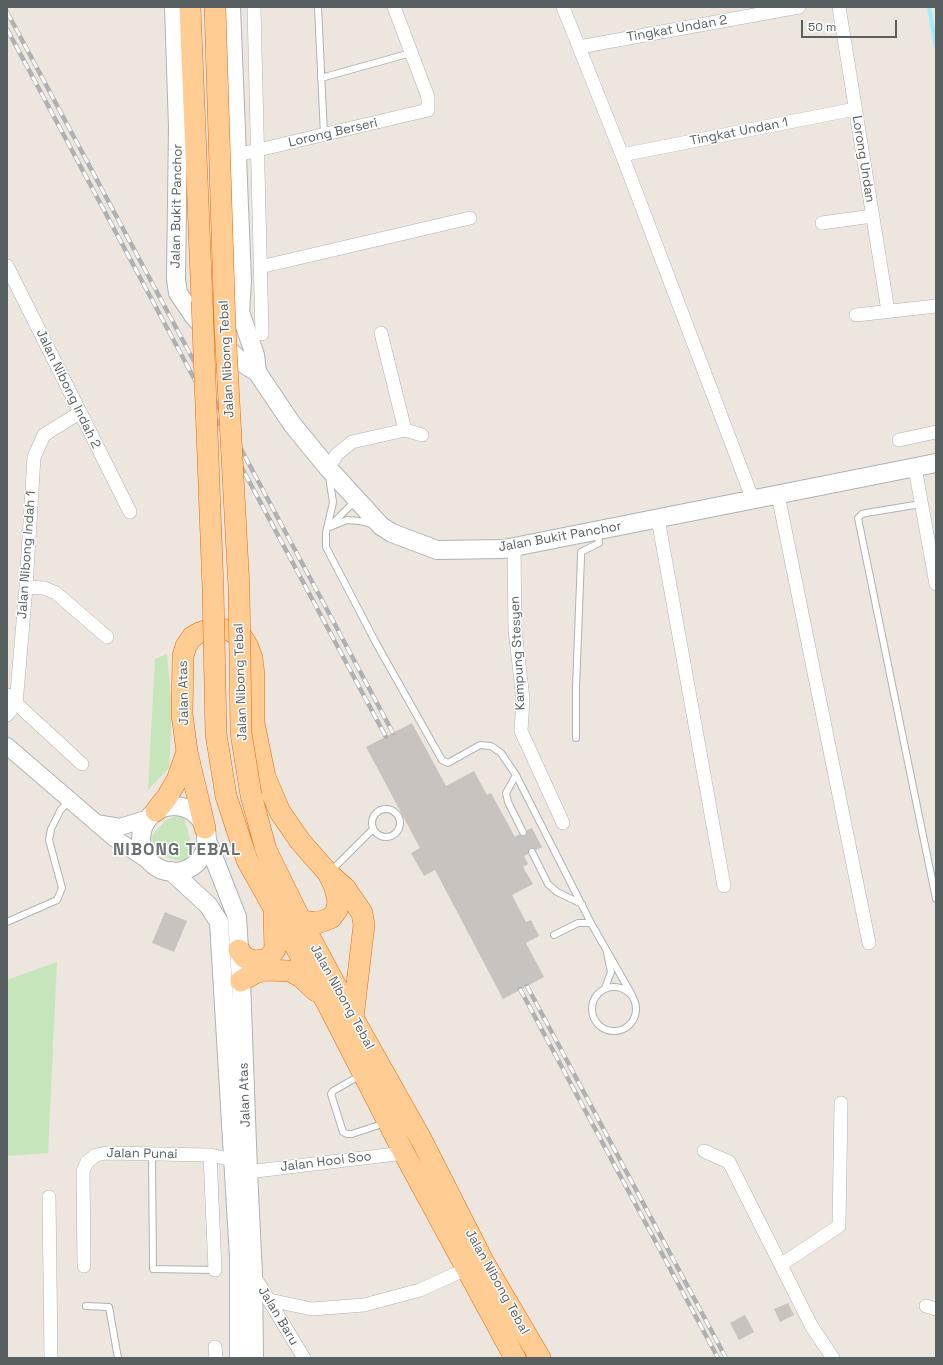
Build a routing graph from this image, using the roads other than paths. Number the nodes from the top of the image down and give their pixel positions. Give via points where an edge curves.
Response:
1 (174, 7) edge
2 (190, 7) edge
3 (215, 7) edge
4 (231, 7) edge
5 (254, 7) edge
6 (318, 7) edge
7 (394, 7) edge
8 (563, 7) edge
9 (799, 7) edge
10 (839, 7) edge
11 (579, 47) junction
12 (411, 53) junction
13 (321, 78) junction
14 (855, 109) junction
15 (324, 135) junction
16 (258, 151) junction
17 (237, 155) junction
18 (622, 155) junction
19 (872, 216) junction
20 (470, 218) dead end
21 (822, 223) dead end
22 (7, 266) edge
23 (260, 267) junction
24 (936, 306) edge
25 (888, 311) junction
26 (240, 312) junction
27 (856, 315) dead end
28 (204, 328) junction
29 (381, 333) dead end
30 (262, 334) dead end
31 (257, 372) junction
32 (79, 413) junction
33 (405, 430) junction
34 (936, 432) edge
35 (422, 435) dead end
36 (899, 440) dead end
37 (936, 463) edge
38 (328, 468) junction
39 (914, 468) junction
40 (778, 495) junction
41 (356, 500) junction
42 (753, 500) junction
43 (921, 504) junction
44 (130, 512) dead end
45 (658, 519) junction
46 (381, 526) junction
47 (327, 528) junction
48 (597, 531) junction
49 (514, 547) junction
50 (936, 584) edge
51 (26, 586) junction
52 (107, 637) dead end
53 (12, 700) edge
54 (7, 715) edge
55 (576, 738) dead end
56 (7, 746) edge
57 (187, 752) junction
58 (82, 764) dead end
59 (516, 775) junction
60 (69, 800) junction
61 (153, 814) junction
62 (96, 823) junction
63 (562, 823) dead end
64 (373, 829) junction
65 (523, 832) dead end
66 (206, 833) junction
67 (532, 852) dead end
68 (152, 864) junction
69 (171, 871) junction
70 (328, 873) junction
71 (724, 886) dead end
72 (936, 900) edge
73 (582, 904) junction
74 (274, 909) junction
75 (301, 921) junction
76 (7, 922) edge
77 (591, 923) junction
78 (554, 935) dead end
79 (869, 943) dead end
80 (606, 948) junction
81 (239, 950) junction
82 (241, 981) junction
83 (605, 988) junction
84 (632, 995) junction
85 (326, 1000) junction
86 (353, 1018) junction
87 (364, 1073) junction
88 (841, 1103) dead end
89 (388, 1122) junction
90 (704, 1151) dead end
91 (404, 1153) junction
92 (152, 1154) junction
93 (210, 1155) junction
94 (233, 1160) junction
95 (248, 1172) junction
96 (49, 1197) dead end
97 (782, 1264) junction
98 (84, 1266) dead end
99 (466, 1269) junction
100 (215, 1270) joint
101 (253, 1274) junction
102 (269, 1300) junction
103 (86, 1306) dead end
104 (51, 1358) edge
105 (118, 1358) edge
106 (239, 1358) edge
107 (254, 1358) edge
108 (304, 1358) edge
109 (515, 1358) edge
110 (540, 1358) edge
111 (833, 1358) edge

1 - 28 main road, Jalan Bukit Panchor via 178,127 176,280 178,293
2 - 74 highway, Jalan Nibong Tebal, bridge via 213,589 216,734 226,796 246,860
3 - 75 highway, Jalan Nibong Tebal, bridge via 225,326 239,588 241,733 251,795 266,850
4 - 17 main road, Jalan Bukit Panchor
5 - 16 street
6 - 13 lane
7 - 12 street
8 - 11 street
9 - 11 street, Tingkat Undan 2
10 - 14 street, Lorong Undan
11 - 18 street
12 - 13 lane
12 - 15 street, Lorong Berseri via 428,97 428,110
13 - 15 lane
14 - 18 street, Tingkat Undan 1
14 - 19 street, Lorong Undan
15 - 16 street, Lorong Berseri
16 - 17 street, Lorong Berseri
16 - 23 street
17 - 26 main road, Jalan Bukit Panchor via 242,281
18 - 42 street
19 - 21 street
19 - 25 street, Lorong Undan
20 - 23 street
22 - 32 street, Jalan Nibong Indah 2
23 - 30 street
24 - 25 street
25 - 27 street
26 - 28 main road via 225,326
26 - 31 main road, Jalan Bukit Panchor via 255,355
28 - 31 main road, Jalan Bukit Panchor via 244,364
29 - 33 street
31 - 38 main road, Jalan Bukit Panchor via 292,424
32 - 44 street, Jalan Nibong Indah 2
32 - 51 street, Jalan Nibong Indah 1 via 44,435 34,457
33 - 35 street
33 - 38 street via 352,442 337,454
34 - 36 street
37 - 39 main road, Jalan Bukit Panchor
38 - 41 main road, Jalan Bukit Panchor
38 - 47 lane via 333,502
39 - 40 main road, Jalan Bukit Panchor
39 - 43 street
40 - 42 main road, Jalan Bukit Panchor
40 - 79 street
41 - 46 main road, Jalan Bukit Panchor
41 - 47 lane
42 - 45 main road, Jalan Bukit Panchor
43 - 50 street
43 - 72 lane via 862,514 858,522
45 - 48 main road, Jalan Bukit Panchor
45 - 71 street
46 - 47 lane via 347,520
46 - 49 main road, Jalan Bukit Panchor via 392,533 437,550
47 - 59 lane via 326,547 331,558 442,760 448,763 480,745 491,746 501,753
48 - 49 main road, Jalan Bukit Panchor
48 - 55 lane via 599,543 581,552
49 - 63 street, Kampung Stesyen via 515,630 523,699 522,731
51 - 52 street via 44,588 56,593
51 - 53 street, Jalan Nibong Indah 1
53 - 54 street
53 - 58 street
56 - 60 street
57 - 61 highway, Jalan Atas via 177,780
57 - 66 highway, Jalan Atas
57 - 70 highway, Jalan Atas via 182,714 183,656 186,646 192,637 199,633 211,629 229,630 242,637 252,658 254,723 264,777 280,812
59 - 65 lane via 506,793
59 - 73 lane
60 - 62 street
60 - 76 lane via 60,811 51,829 49,840 62,888 57,900
61 - 62 street via 120,827
61 - 66 main road via 170,807 185,808 197,816
61 - 68 main road via 143,826 141,836 145,856
62 - 68 street
64 - 64 lane via 372,820 377,812 386,808 398,816 399,826 394,834 380,836
64 - 70 lane
66 - 69 main road via 205,849 200,858 192,866
66 - 81 main road, Jalan Atas via 237,917
67 - 73 lane via 548,884 557,892
68 - 69 main road
69 - 94 main road, Jalan Atas via 208,905 219,922
70 - 75 highway via 338,900 338,910 331,918 317,923
70 - 86 highway via 345,888 362,913 364,924
73 - 77 lane
74 - 81 highway via 275,950 271,955 266,960 253,961 244,957
74 - 85 highway, Jalan Nibong Tebal
75 - 86 highway, Jalan Nibong Tebal
77 - 78 lane via 578,923
77 - 80 lane
80 - 83 lane via 611,972
80 - 84 lane
81 - 82 main road, Jalan Atas
82 - 85 highway via 266,970 290,971 301,977
82 - 95 main road, Jalan Atas
83 - 84 lane via 620,987
83 - 84 lane via 598,992 594,999 591,1014 599,1027 613,1032 620,1031 632,1022 636,1009
85 - 87 highway, Jalan Nibong Tebal
86 - 110 highway, Jalan Nibong Tebal via 421,1139 483,1261
87 - 89 highway, Jalan Nibong Tebal
87 - 89 lane via 331,1094 343,1132 352,1134
88 - 97 street via 839,1226
89 - 91 highway, Jalan Nibong Tebal
90 - 97 street via 729,1162
91 - 95 street, Jalan Hooi Soo
91 - 99 highway, Jalan Nibong Tebal
92 - 93 street, Jalan Punai
92 - 98 street, Jalan Punai via 101,1154 87,1162 82,1171
92 - 100 lane via 153,1269
93 - 94 street, Jalan Punai
93 - 100 street
94 - 106 main road, Jalan Atas via 239,1257
95 - 101 main road, Jalan Atas
96 - 104 street
97 - 111 street via 812,1327
99 - 102 street via 420,1290 364,1305 312,1309
99 - 109 highway, Jalan Nibong Tebal
101 - 102 street, Jalan Baru
101 - 107 main road, Jalan Atas
102 - 108 street, Jalan Baru
103 - 105 lane via 109,1307

